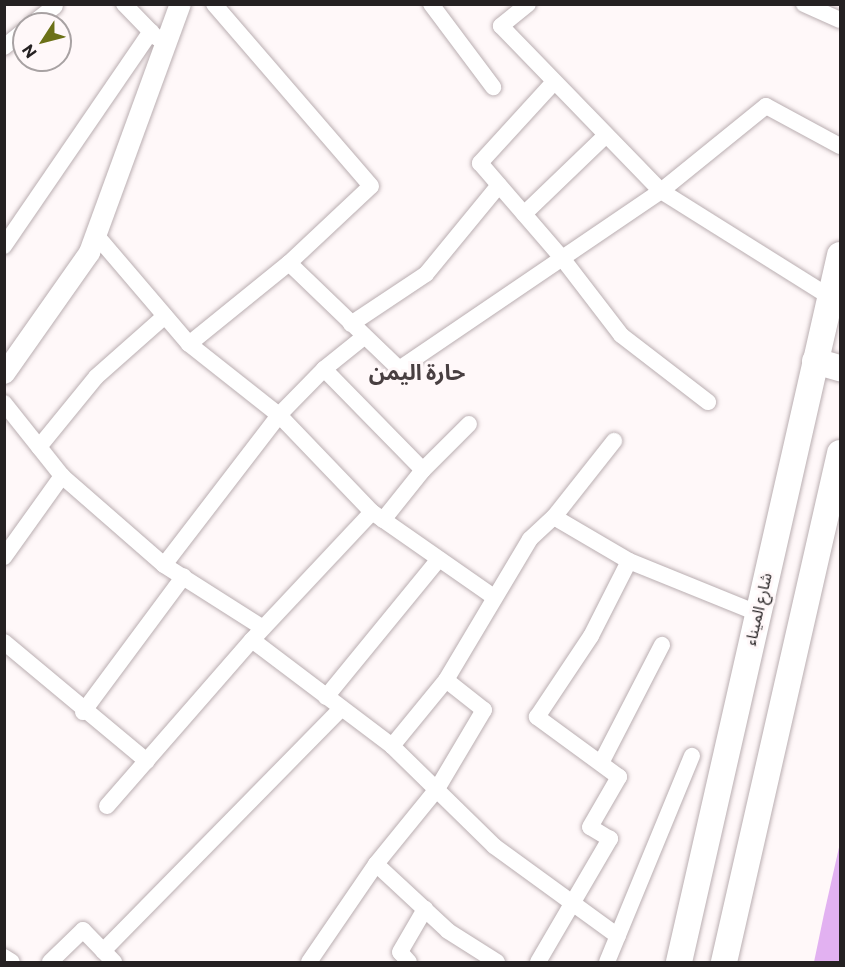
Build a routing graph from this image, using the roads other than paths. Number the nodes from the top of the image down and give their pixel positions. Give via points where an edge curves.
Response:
1 (124, 4) edge
2 (180, 4) edge
3 (214, 4) edge
4 (430, 4) edge
5 (528, 4) edge
6 (804, 4) edge
7 (55, 6) dead end
8 (47, 12) edge
9 (840, 20) edge
10 (151, 32) junction
11 (167, 48) junction
12 (555, 82) junction
13 (493, 87) dead end
14 (606, 135) junction
15 (840, 146) edge
16 (499, 185) junction
17 (661, 191) junction
18 (524, 214) junction
19 (96, 235) junction
20 (4, 246) edge
21 (840, 255) edge
22 (562, 258) junction
23 (289, 263) junction
24 (830, 297) junction
25 (165, 316) junction
26 (351, 324) junction
27 (364, 337) junction
28 (189, 344) junction
29 (815, 361) junction
30 (840, 368) edge
31 (324, 369) junction
32 (4, 373) edge
33 (708, 402) dead end
34 (4, 403) edge
35 (279, 416) junction
36 (470, 424) dead end
37 (614, 441) dead end
38 (39, 447) junction
39 (840, 453) edge
40 (423, 470) junction
41 (62, 476) junction
42 (378, 516) junction
43 (554, 517) junction
44 (4, 557) edge
45 (439, 559) junction
46 (629, 561) junction
47 (164, 565) junction
48 (184, 576) junction
49 (494, 597) junction
50 (757, 613) junction
51 (258, 634) junction
52 (4, 642) edge
53 (662, 645) dead end
54 (446, 680) junction
55 (326, 697) junction
56 (341, 709) junction
57 (83, 712) junction
58 (392, 746) junction
59 (692, 756) dead end
60 (147, 761) junction
61 (601, 763) junction
62 (437, 789) junction
63 (107, 806) dead end
64 (376, 864) junction
65 (572, 900) junction
66 (425, 909) junction
67 (618, 936) junction
68 (4, 957) edge
69 (108, 957) edge
70 (12, 963) edge
71 (50, 963) edge
72 (309, 963) edge
73 (409, 963) edge
74 (497, 963) edge
75 (538, 963) edge
76 (607, 963) edge
77 (679, 963) edge
78 (724, 963) edge

1 - 10 street
2 - 11 street
3 - 23 street via 371,186
4 - 13 street
5 - 12 street via 501,26
6 - 9 street
7 - 8 street
10 - 11 street
10 - 20 street
11 - 19 street
12 - 14 street
12 - 16 street via 480,163
14 - 17 street
14 - 18 street
15 - 17 street via 766,106
16 - 18 street
16 - 26 street via 426,274
17 - 22 street
17 - 24 street
18 - 22 street
19 - 25 street
19 - 32 street via 89,252
21 - 24 main road, شارع الميناء
22 - 27 street via 399,369
22 - 33 street via 621,335
23 - 26 street
23 - 28 street
24 - 29 main road, شارع الميناء
25 - 28 street
25 - 38 street via 96,377
26 - 27 street
27 - 31 street
28 - 35 street
29 - 30 main road
29 - 50 main road, شارع الميناء
31 - 35 street
31 - 40 street
34 - 38 street
35 - 42 street
35 - 47 street
36 - 40 street
37 - 43 street
38 - 41 street
39 - 78 main road
40 - 42 street
41 - 44 street
41 - 47 street
42 - 45 street
42 - 51 street
43 - 46 street
43 - 49 street via 530,539
45 - 49 street
45 - 55 street
46 - 50 street
46 - 61 street via 591,636 537,717
47 - 48 street
48 - 51 street
48 - 57 street
49 - 54 street
50 - 77 main road, شارع الميناء
51 - 55 street
51 - 60 street
52 - 57 street
53 - 61 street
54 - 58 street
54 - 62 street via 484,710
55 - 56 street
56 - 58 street
56 - 69 street
57 - 60 street
58 - 62 street
59 - 67 street
60 - 63 street
61 - 65 street via 620,777 590,827 610,839
62 - 64 street
62 - 65 street via 494,846
64 - 66 street
64 - 72 street
65 - 67 street
65 - 75 street
66 - 73 street via 400,952
66 - 74 street via 448,931
67 - 76 street
68 - 70 street
69 - 71 street via 83,930

